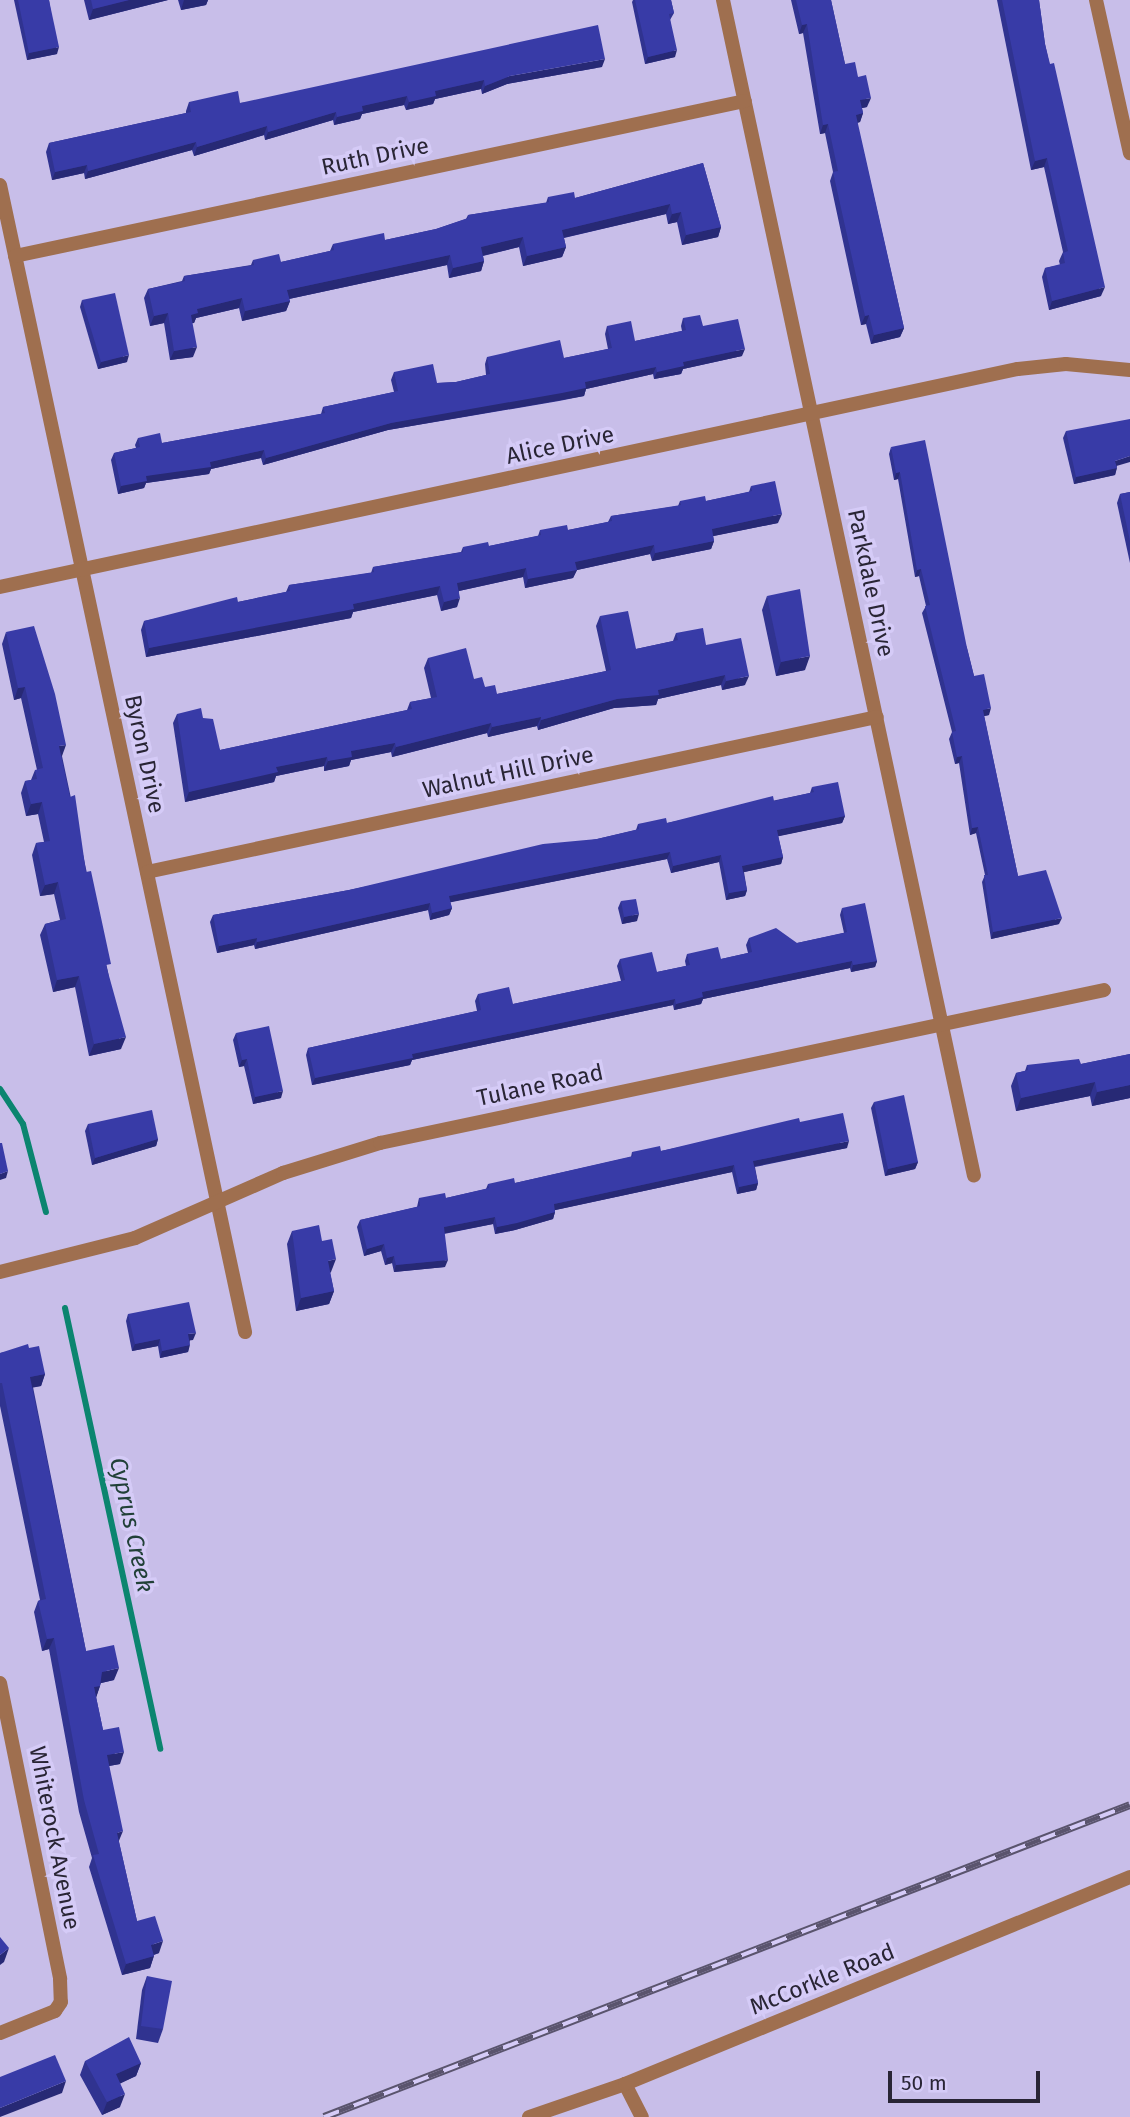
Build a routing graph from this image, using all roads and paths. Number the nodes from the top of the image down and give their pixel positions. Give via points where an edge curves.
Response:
1 (723, 0) edge
2 (1096, 0) edge
3 (745, 102) junction
4 (1130, 153) edge
5 (0, 185) edge
6 (15, 256) junction
7 (1130, 370) edge
8 (812, 414) junction
9 (82, 570) junction
10 (0, 587) edge
11 (877, 717) junction
12 (147, 872) junction
13 (1104, 990) dead end
14 (942, 1023) junction
15 (974, 1176) dead end
16 (218, 1202) junction
17 (0, 1272) edge
18 (245, 1332) dead end
19 (0, 1683) edge
20 (1130, 1877) edge
21 (0, 2033) edge
22 (625, 2084) junction
23 (529, 2117) edge
24 (642, 2117) edge

1 - 3 street, Parkdale Drive
2 - 4 street
3 - 6 street, Ruth Drive
3 - 8 street, Parkdale Drive
5 - 6 street, Byron Drive
6 - 9 street, Byron Drive
7 - 8 street, Alice Drive via 1091,364 1041,365
8 - 9 street, Alice Drive
8 - 11 street, Parkdale Drive
9 - 10 street, Alice Drive
9 - 12 street, Byron Drive
11 - 12 street, Walnut Hill Drive
11 - 14 street, Parkdale Drive
12 - 16 street, Byron Drive
13 - 14 street, Tulane Road
14 - 15 street, Parkdale Drive
14 - 16 street, Tulane Road via 380,1143 307,1164
16 - 17 street, Tulane Road via 109,1247
16 - 18 street, Byron Drive
19 - 21 street, Whiterock Avenue via 61,2002 55,2011
20 - 22 street, McCorkle Road
22 - 23 street, McCorkle Road
22 - 24 street

